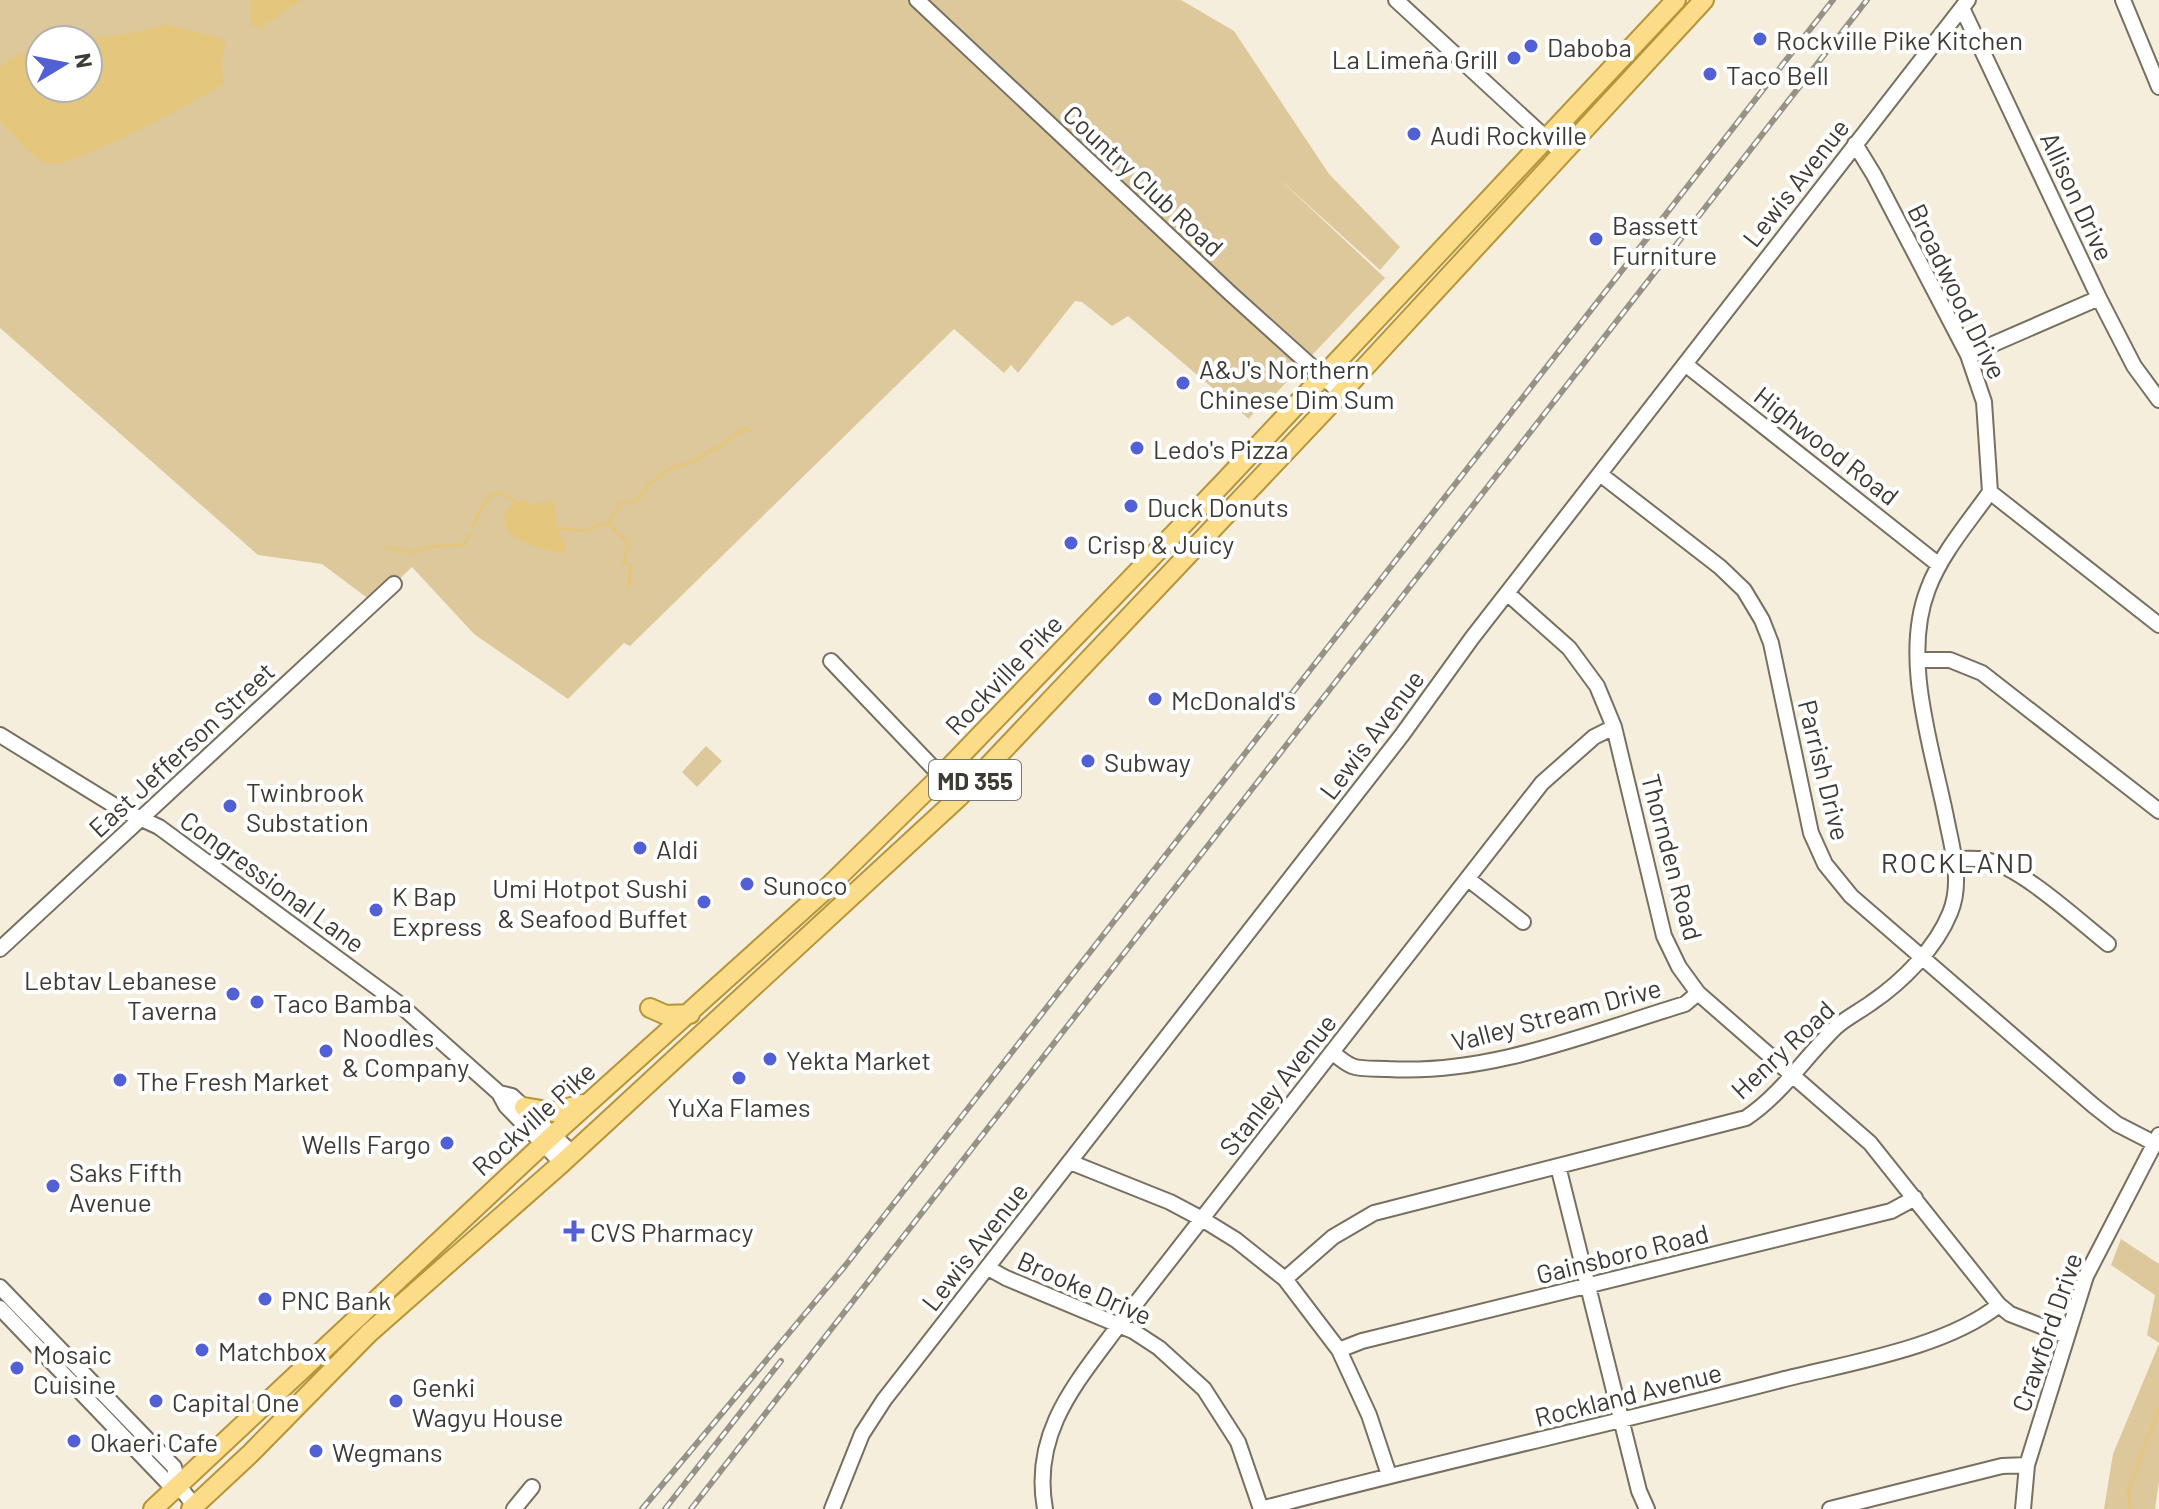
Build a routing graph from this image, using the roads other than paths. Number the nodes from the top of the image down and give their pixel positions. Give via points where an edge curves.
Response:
1 (917, 0) edge
2 (1396, 0) edge
3 (1676, 0) edge
4 (1704, 0) edge
5 (2123, 0) edge
6 (1965, 4) edge
7 (2154, 60) edge
8 (2159, 87) edge
9 (1547, 139) junction
10 (1855, 144) junction
11 (1563, 154) junction
12 (1434, 259) junction
13 (1450, 274) junction
14 (2099, 298) junction
15 (1968, 355) junction
16 (1685, 364) junction
17 (1323, 377) junction
18 (1341, 393) junction
19 (2159, 400) edge
20 (1600, 474) junction
21 (1990, 492) junction
22 (1939, 565) junction
23 (394, 584) dead end
24 (1507, 593) junction
25 (2159, 625) edge
26 (1918, 660) junction
27 (831, 661) dead end
28 (1614, 727) junction
29 (0, 735) edge
30 (941, 776) junction
31 (958, 798) junction
32 (2159, 811) edge
33 (141, 819) junction
34 (1955, 859) junction
35 (1468, 879) junction
36 (1523, 922) dead end
37 (2108, 944) dead end
38 (0, 949) edge
39 (1920, 957) junction
40 (1698, 993) junction
41 (690, 1014) junction
42 (653, 1045) junction
43 (1332, 1052) junction
44 (1794, 1075) junction
45 (499, 1093) junction
46 (592, 1100) junction
47 (524, 1107) junction
48 (548, 1139) junction
49 (2157, 1139) edge
50 (567, 1158) junction
51 (1070, 1162) junction
52 (1558, 1166) junction
53 (1915, 1198) junction
54 (1202, 1219) junction
55 (988, 1268) junction
56 (1285, 1279) junction
57 (1588, 1286) junction
58 (0, 1287) edge
59 (1999, 1305) junction
60 (0, 1308) edge
61 (1119, 1325) junction
62 (2067, 1336) junction
63 (1339, 1350) junction
64 (1622, 1421) junction
65 (2027, 1465) junction
66 (1389, 1475) junction
67 (178, 1485) junction
68 (532, 1487) dead end
69 (1888, 1502) edge
70 (194, 1508) edge
71 (153, 1509) edge
72 (514, 1509) edge
73 (832, 1509) edge
74 (1045, 1509) edge
75 (1261, 1509) edge
76 (1647, 1509) edge
77 (1830, 1509) edge
78 (2023, 1509) edge

1 - 17 street, Country Club Road
2 - 9 street
3 - 9 main road, Rockville Pike / MD 355
4 - 11 main road, Rockville Pike / MD 355
5 - 7 street
6 - 10 street, Lewis Avenue
6 - 14 street, Allison Drive
7 - 8 street
9 - 11 street
9 - 12 main road, Rockville Pike / MD 355
10 - 15 street, Broadwood Drive
10 - 16 street, Lewis Avenue
11 - 13 main road, Rockville Pike / MD 355
12 - 13 main road
12 - 17 main road, Rockville Pike / MD 355
13 - 18 main road, Rockville Pike / MD 355
14 - 15 street
14 - 19 street, Allison Drive via 2134,366
15 - 21 street, Broadwood Drive via 1984,402
16 - 20 street, Lewis Avenue
16 - 22 street, Highwood Road
17 - 18 street, Country Club Road
17 - 30 main road, Rockville Pike / MD 355
18 - 31 main road, Rockville Pike / MD 355
20 - 24 street, Lewis Avenue
20 - 39 street, Parrish Drive via 1744,590 1771,643 1811,833 1825,864 1851,896
21 - 22 street, Henry Road
21 - 25 street
22 - 26 street, Henry Road via 1920,616
23 - 33 street, East Jefferson Street
24 - 28 street, Thornden Road via 1569,648 1597,686
24 - 51 street, Lewis Avenue
26 - 32 street via 1950,660 1982,673
26 - 34 street, Henry Road
27 - 30 street
28 - 35 street, Stanley Avenue via 1594,737 1542,783
28 - 40 street, Thornden Road via 1664,936
29 - 33 street, Congressional Lane
30 - 31 street
30 - 41 main road, Rockville Pike / MD 355
31 - 50 main road, Rockville Pike / MD 355
33 - 38 street, East Jefferson Street
33 - 45 street, Congressional Lane via 398,1003
34 - 37 street via 1985,859 2002,866
34 - 39 street, Henry Road via 1951,912
35 - 36 street
35 - 43 street, Stanley Avenue
39 - 44 street, Henry Road via 1896,984 1837,1026
39 - 49 street, Parrish Drive via 2117,1124
40 - 43 street, Valley Stream Drive via 1685,1004 1458,1068 1351,1066
40 - 44 street, Thornden Road
41 - 42 main road, Rockville Pike / MD 355
41 - 42 main road via 666,1015 650,1008
42 - 46 main road, Rockville Pike / MD 355
43 - 54 street, Stanley Avenue
44 - 52 street, Henry Road via 1746,1118
44 - 53 street, Thornden Road via 1870,1143
45 - 47 street, Congressional Lane
45 - 48 street, Congressional Lane via 506,1106
46 - 47 main road via 564,1111
46 - 48 main road, Rockville Pike / MD 355
47 - 48 street, Congressional Lane
48 - 50 street, Congressional Lane
48 - 67 main road, Rockville Pike / MD 355
49 - 62 street, Crawford Drive via 2086,1276
50 - 70 main road, Rockville Pike / MD 355 via 369,1333
51 - 54 street
51 - 55 street, Lewis Avenue
52 - 56 street, Henry Road via 1374,1213 1333,1237
52 - 57 street
53 - 57 street, Gainsboro Road via 1891,1211
53 - 59 street, Thornden Road
54 - 56 street
54 - 61 street, Stanley Avenue
55 - 61 street, Brooke Drive
55 - 73 street, Lewis Avenue via 884,1400 862,1434
56 - 63 street
57 - 63 street, Gainsboro Road
57 - 64 street
58 - 67 street via 174,1467
59 - 62 street, Thornden Road
59 - 64 street, Rockland Avenue via 1921,1344
60 - 67 street via 168,1483
61 - 74 street, Stanley Avenue via 1062,1403 1043,1475
61 - 75 street, Brooke Drive via 1159,1348 1204,1389 1238,1442
62 - 65 street, Crawford Drive
63 - 66 street
64 - 66 street, Rockland Avenue
64 - 76 street
65 - 69 street via 2002,1466
65 - 78 street, Crawford Drive
66 - 75 street, Rockland Avenue
67 - 70 street
67 - 71 main road, Rockville Pike / MD 355
68 - 72 street
69 - 77 street

